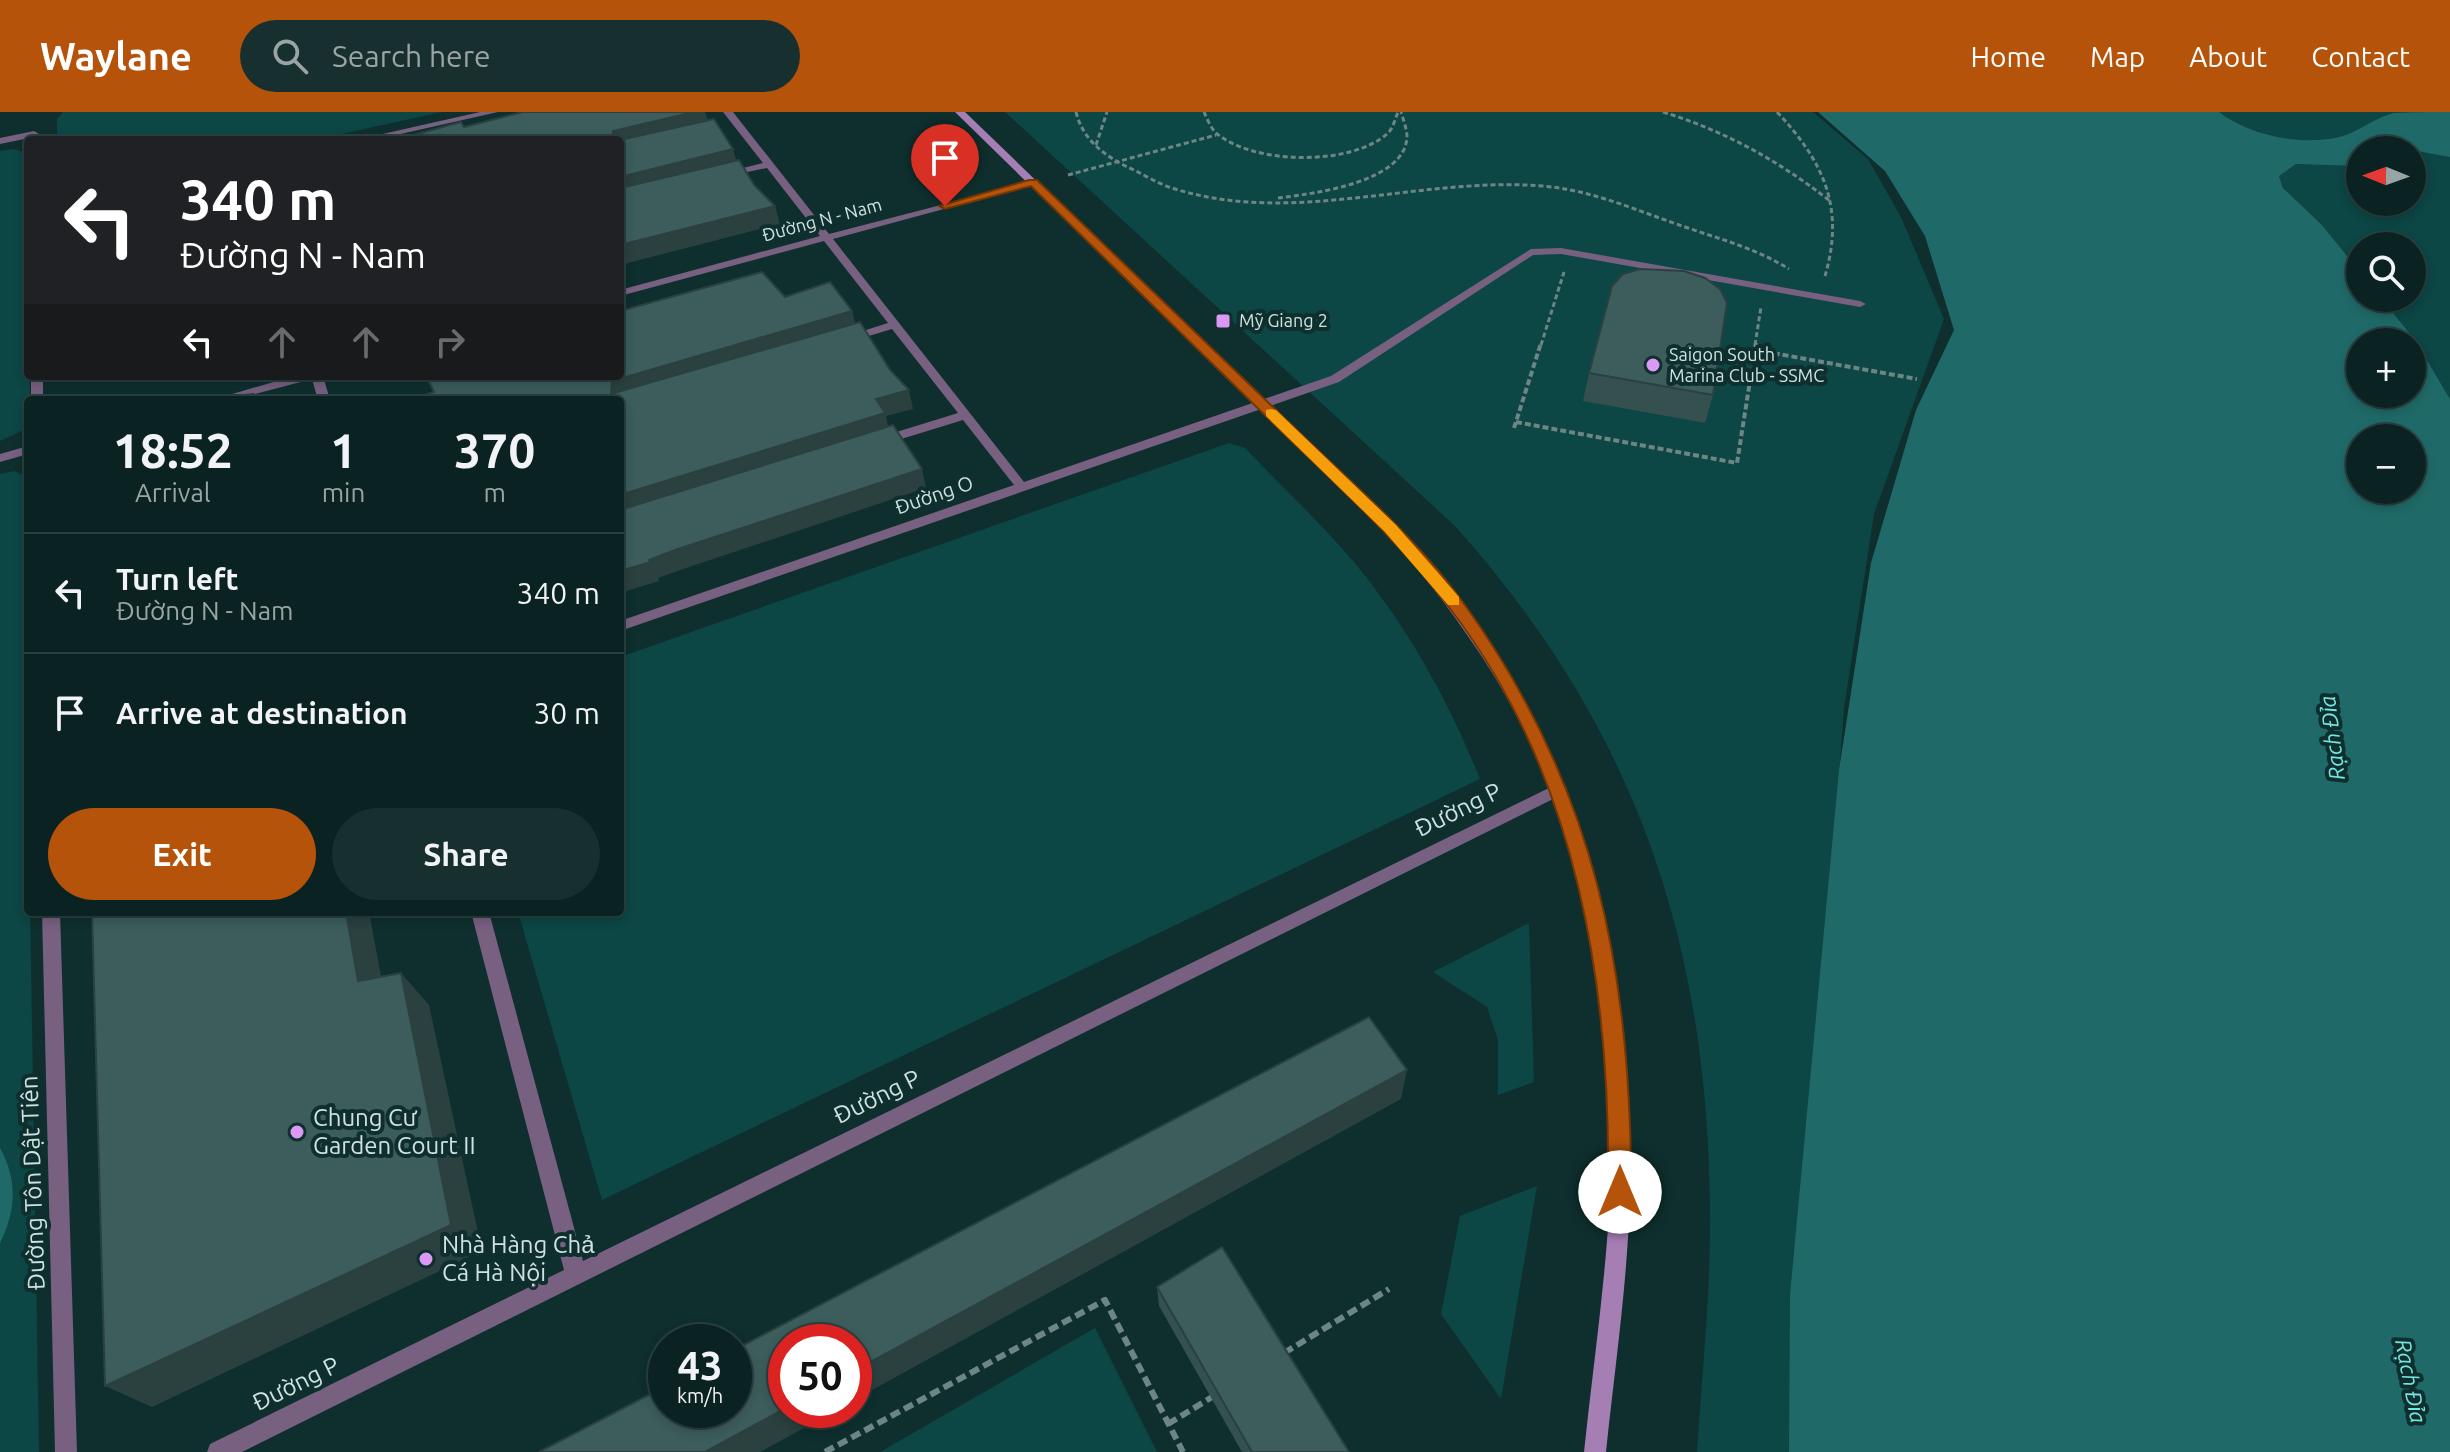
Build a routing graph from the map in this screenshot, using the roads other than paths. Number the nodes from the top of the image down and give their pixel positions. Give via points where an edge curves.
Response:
1 (493, 112) edge
2 (728, 112) edge
3 (960, 112) edge
4 (738, 125) junction
5 (723, 129) edge
6 (24, 136) edge
7 (380, 136) edge
8 (0, 141) edge
9 (769, 165) junction
10 (709, 180) edge
11 (1033, 182) junction
12 (826, 238) junction
13 (624, 292) edge
14 (1860, 304) dead end
15 (894, 325) junction
16 (833, 343) edge
17 (293, 380) edge
18 (233, 396) edge
19 (1262, 404) junction
20 (965, 415) junction
21 (860, 448) edge
22 (24, 451) edge
23 (0, 458) edge
24 (1021, 486) junction
25 (624, 625) edge
26 (1559, 789) junction
27 (51, 916) edge
28 (481, 916) edge
29 (576, 1275) junction
30 (66, 1452) edge
31 (218, 1452) edge
32 (1595, 1452) edge

1 - 7 street
2 - 4 street
3 - 11 main road
4 - 5 street
4 - 9 street
6 - 8 street
9 - 10 street
9 - 12 street
11 - 12 street, Đường N - Nam
11 - 19 main road
12 - 13 street, Đường N - Nam
12 - 15 street
14 - 19 street, Đường O via 1537,251 1521,256 1335,379
15 - 16 street
15 - 20 street
17 - 18 street
19 - 24 street, Đường O
19 - 26 main road via 1391,529 1457,606 1516,700
20 - 21 street
20 - 24 street
22 - 23 street
24 - 25 street, Đường O
26 - 29 street, Đường P
26 - 32 main road via 1585,871 1611,994 1620,1122 1614,1271
27 - 30 street, Đường Tôn Dật Tiên
28 - 29 street
29 - 31 street, Đường P

